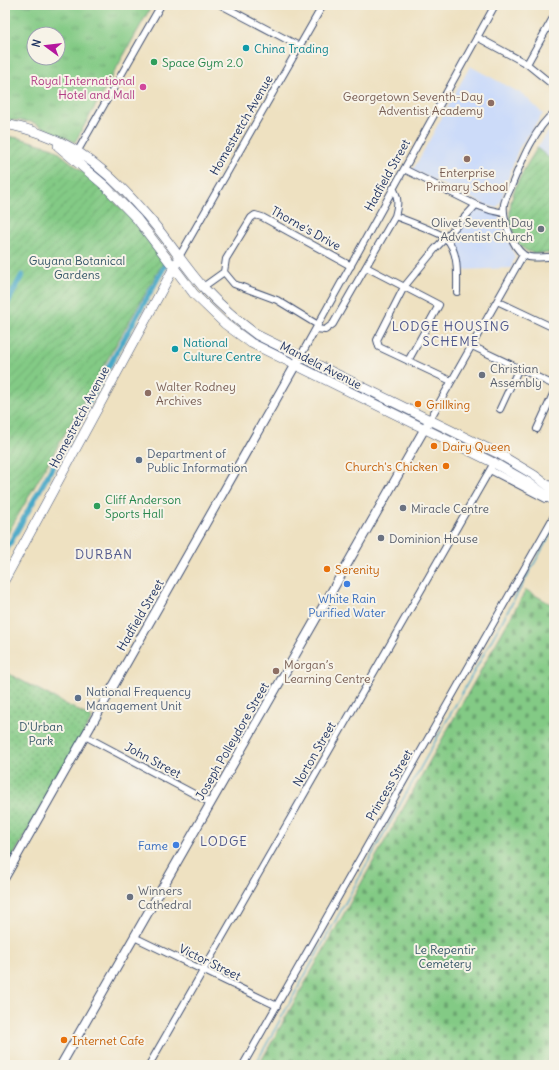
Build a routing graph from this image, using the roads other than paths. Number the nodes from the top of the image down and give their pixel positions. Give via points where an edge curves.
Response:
1 (161, 5) edge
2 (221, 5) edge
3 (323, 5) edge
4 (495, 5) edge
5 (554, 16) edge
6 (477, 37) junction
7 (299, 46) junction
8 (527, 64) junction
9 (554, 86) edge
10 (554, 113) edge
11 (5, 124) edge
12 (76, 155) junction
13 (404, 169) junction
14 (393, 188) junction
15 (476, 204) junction
16 (504, 212) junction
17 (395, 216) junction
18 (445, 237) junction
19 (523, 255) junction
20 (179, 257) junction
21 (554, 257) edge
22 (351, 266) junction
23 (174, 267) junction
24 (366, 267) junction
25 (224, 272) junction
26 (203, 287) junction
27 (404, 287) junction
28 (457, 292) dead end
29 (497, 301) junction
30 (317, 327) junction
31 (554, 328) edge
32 (472, 346) junction
33 (298, 361) junction
34 (408, 361) junction
35 (519, 368) junction
36 (452, 381) junction
37 (554, 385) edge
38 (554, 392) edge
39 (500, 409) dead end
40 (429, 421) junction
41 (537, 429) dead end
42 (424, 430) junction
43 (499, 454) junction
44 (492, 467) junction
45 (554, 490) edge
46 (554, 501) edge
47 (554, 504) edge
48 (554, 516) edge
49 (5, 579) edge
50 (85, 736) junction
51 (211, 803) junction
52 (5, 877) edge
53 (134, 937) junction
54 (203, 970) junction
55 (277, 1006) junction
56 (61, 1065) edge
57 (149, 1065) edge
58 (244, 1065) edge

1 - 12 street
2 - 7 street
3 - 7 street, Homestretch Avenue
4 - 6 street, Hadfield Street
5 - 8 street
6 - 8 street
6 - 13 street, Hadfield Street
7 - 20 street, Homestretch Avenue
8 - 9 street
10 - 16 street via 530,145 504,204
11 - 12 main road, Mandela Avenue via 46,136
12 - 20 main road, Mandela Avenue via 107,174 142,209
12 - 23 main road, Mandela Avenue via 137,219
13 - 14 street, Hadfield Street
13 - 15 street
14 - 17 street via 398,198
14 - 22 street, Hadfield Street
15 - 16 street
15 - 18 street
16 - 19 street via 513,241
17 - 18 street
17 - 24 street
18 - 27 street
18 - 28 street via 456,257
19 - 21 street
19 - 29 street
20 - 23 main road, Homestretch Avenue
20 - 26 main road, Mandela Avenue
22 - 25 street, Thorne's Drive via 255,215 226,259
22 - 30 street, Hadfield Street
23 - 33 main road, Mandela Avenue via 194,294 225,324 251,343
23 - 49 main road, Homestretch Avenue
24 - 27 street
24 - 30 street via 333,324 325,330
25 - 26 street
25 - 30 street via 234,284 277,300
26 - 33 main road, Mandela Avenue via 232,316
27 - 34 street via 377,342 379,346
27 - 34 street via 439,305
29 - 31 street
29 - 32 street
30 - 33 street, Hadfield Street
32 - 35 street
32 - 36 street
33 - 40 main road, Mandela Avenue
33 - 42 main road, Mandela Avenue
33 - 50 street, Hadfield Street
34 - 36 street
35 - 37 street
35 - 39 street
36 - 40 street
38 - 41 street
40 - 42 street, Joseph Polleydore Street
40 - 43 main road, Mandela Avenue
42 - 44 main road, Mandela Avenue
42 - 51 street, Joseph Polleydore Street
43 - 44 street, Norton Street
43 - 45 main road, Mandela Avenue
44 - 46 main road, Mandela Avenue via 529,483
44 - 47 street
44 - 54 street, Norton Street
48 - 55 street, Princess Street
50 - 51 street, John Street
50 - 52 street, Hadfield Street
51 - 53 street, Joseph Polleydore Street
53 - 54 street, Victor Street
53 - 56 street, Joseph Polleydore Street
54 - 55 street, Victor Street
54 - 57 street, Norton Street
55 - 58 street, Princess Street

